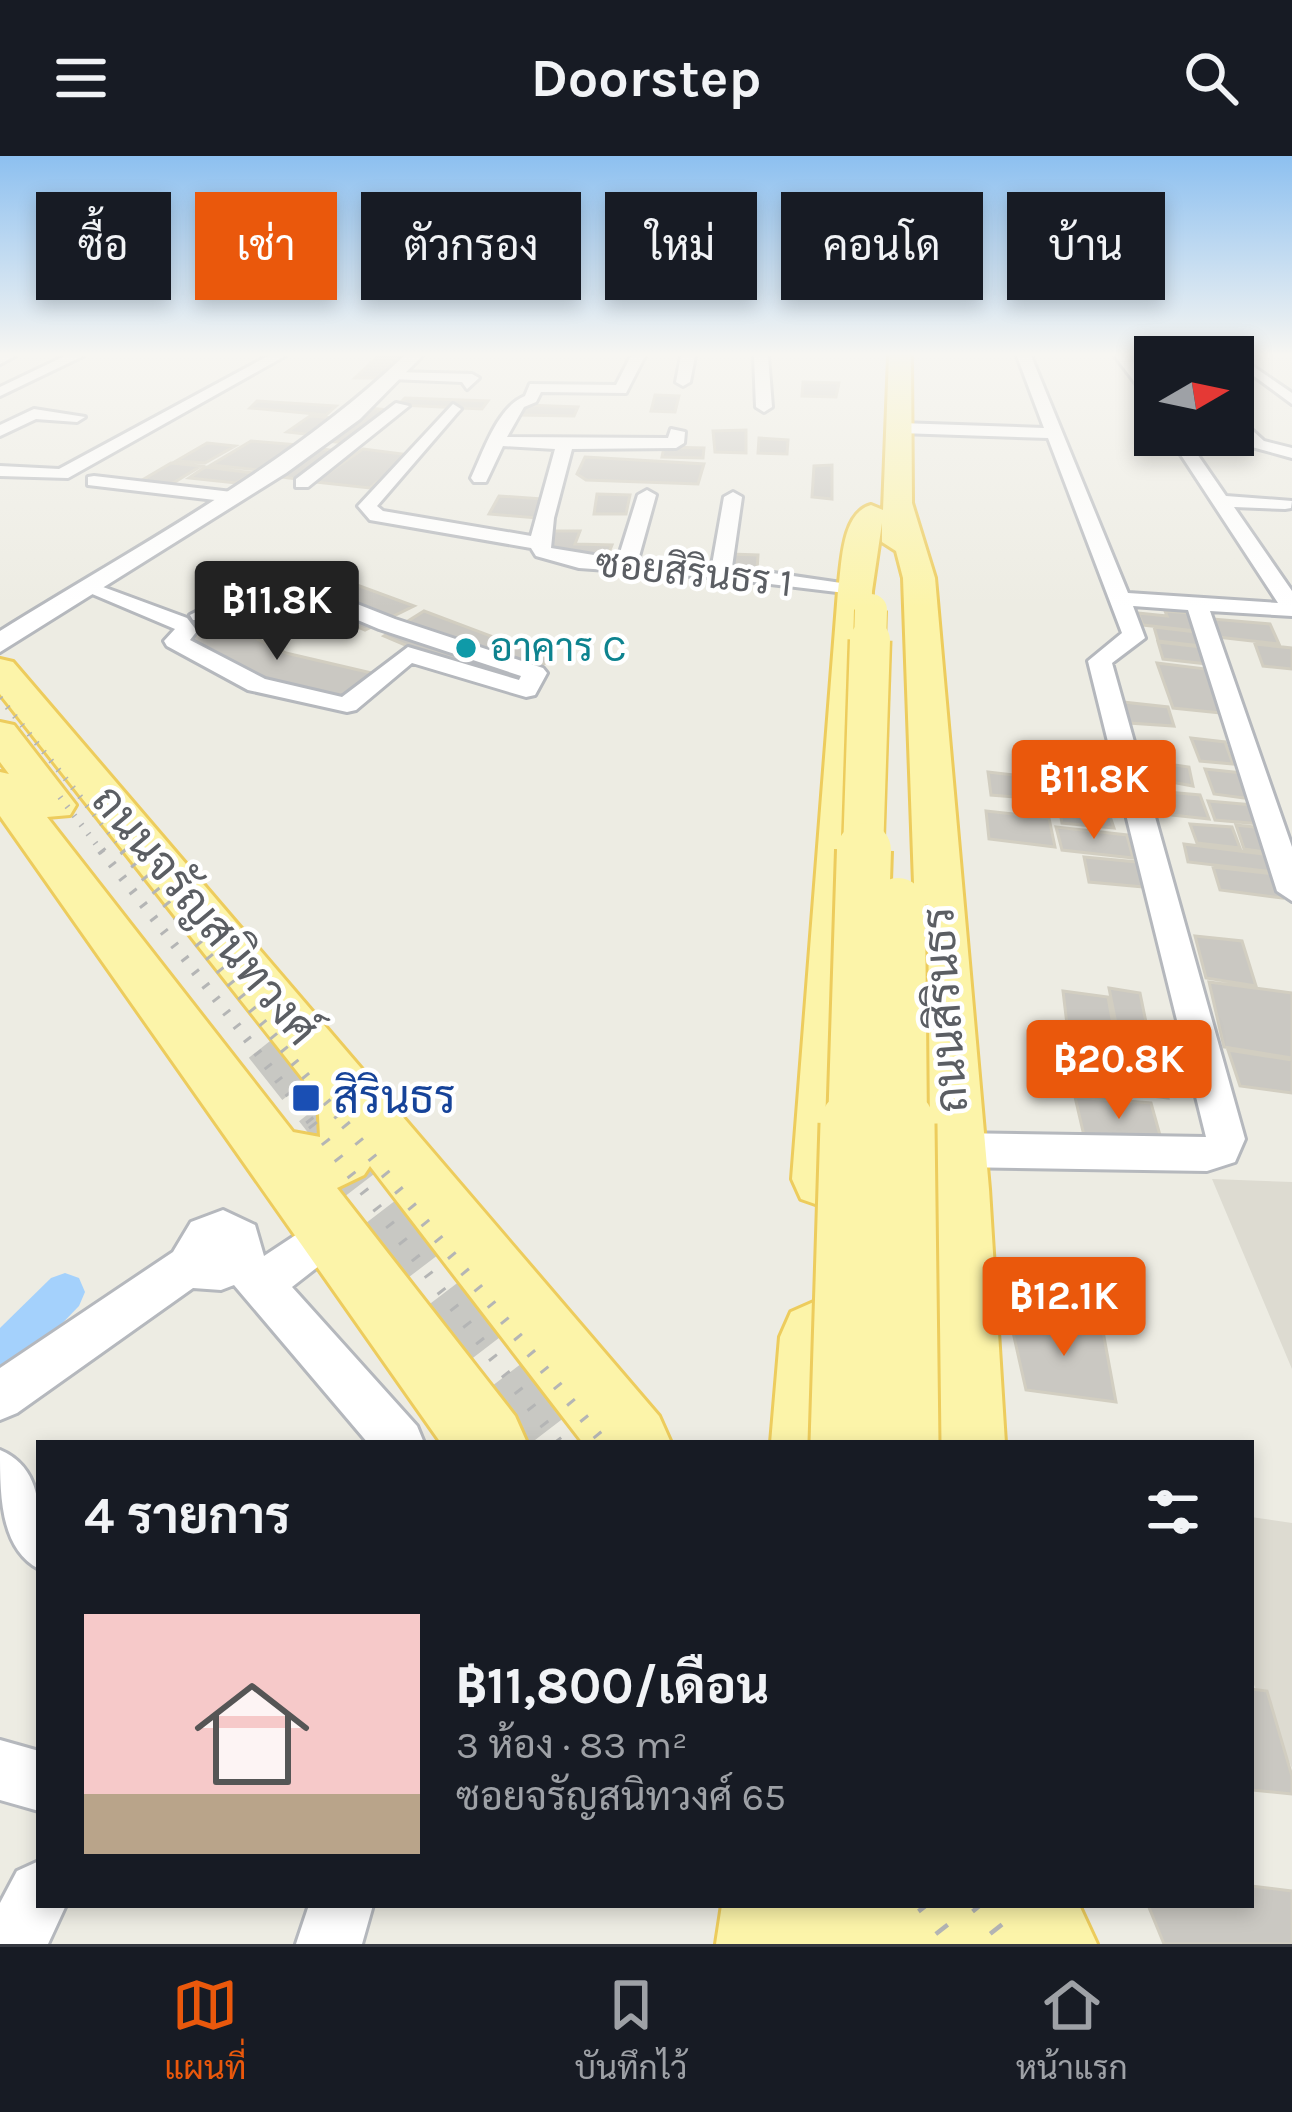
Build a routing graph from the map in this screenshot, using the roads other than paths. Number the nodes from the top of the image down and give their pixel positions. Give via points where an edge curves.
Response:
1 (125, 439) edge
2 (317, 439) edge
3 (364, 439) edge
4 (404, 439) edge
5 (676, 439) edge
6 (898, 439) edge
7 (1057, 439) edge
8 (1254, 440) edge
9 (497, 441) joint
10 (314, 442) junction
11 (353, 445) junction
12 (565, 445) junction
13 (1292, 453) edge
14 (1190, 456) edge
15 (872, 462) dead end
16 (0, 471) edge
17 (261, 478) junction
18 (480, 478) dead end
19 (94, 481) dead end
20 (302, 482) junction
21 (337, 486) dead end
22 (647, 495) dead end
23 (232, 497) junction
24 (733, 497) dead end
25 (1220, 501) junction
26 (1285, 504) dead end
27 (886, 511) junction
28 (539, 543) junction
29 (1257, 555) junction
30 (1292, 556) edge
31 (626, 565) junction
32 (721, 572) junction
33 (88, 588) junction
34 (1121, 599) junction
35 (874, 604) junction
36 (1197, 604) junction
37 (1292, 608) edge
38 (189, 623) junction
39 (0, 643) edge
40 (0, 670) edge
41 (0, 703) edge
42 (0, 734) edge
43 (0, 784) edge
44 (1292, 891) edge
45 (831, 1040) junction
46 (949, 1070) junction
47 (345, 1088) junction
48 (954, 1150) junction
49 (275, 1152) junction
50 (332, 1230) junction
51 (231, 1268) junction
52 (814, 1370) junction
53 (0, 1396) edge
54 (479, 1438) edge
55 (397, 1440) edge
56 (630, 1440) edge
57 (797, 1440) edge
58 (810, 1440) edge
59 (844, 1440) edge
60 (904, 1440) edge
61 (966, 1440) edge
62 (0, 1475) edge
63 (36, 1538) edge
64 (0, 1770) edge
65 (36, 1780) edge
66 (36, 1899) edge
67 (340, 1908) edge
68 (773, 1908) edge
69 (818, 1908) edge
70 (831, 1908) edge
71 (897, 1908) edge
72 (984, 1908) edge
73 (1015, 1908) edge
74 (14, 1944) edge
75 (329, 1944) edge
76 (768, 1944) edge
77 (814, 1944) edge
78 (858, 1944) edge
79 (894, 1944) edge
80 (984, 1944) edge
81 (1045, 1944) edge

1 - 16 street via 62,474
2 - 10 street
3 - 11 street
4 - 28 street, ซอยสิรินธร 1 via 368,490 367,506 377,516
5 - 12 street
6 - 27 main road, ถนนสิรินธร
7 - 34 street
8 - 13 street
9 - 12 street
9 - 18 street
10 - 11 street
10 - 17 street
11 - 20 street
12 - 28 street
14 - 25 street
15 - 27 main road, ถนนสิรินธร
17 - 20 street
17 - 23 street
19 - 23 street
20 - 21 street
22 - 31 street
23 - 33 street
24 - 32 street
25 - 26 street
25 - 29 street
27 - 35 main road, ถนนสิรินธร via 861,539
27 - 46 main road, ถนนสิรินธร via 919,578
28 - 31 street, ซอยสิรินธร 1 via 543,552 579,562
29 - 30 street
29 - 37 street
31 - 32 street, ซอยสิรินธร 1
32 - 35 street, ซอยสิรินธร 1
33 - 38 street
33 - 39 street
34 - 36 street
34 - 48 street via 1134,638 1100,661 1226,1139 1207,1154
35 - 45 main road, ถนนสิรินธร
35 - 59 main road, ถนนสิรินธร, bridge
35 - 60 main road, ถนนสิรินธร, bridge
36 - 37 street
36 - 44 street
38 - 38 street via 175,641 246,679 347,705 408,654 526,690 535,673 276,578
40 - 47 main road, ถนนจรัญสนิทวงศ์
41 - 42 main road, ถนนจรัญสนิทวงศ์ via 258,1048
43 - 49 main road, ถนนจรัญสนิทวงศ์
45 - 46 main road via 859,1086 880,1103 905,1106 932,1093
45 - 52 main road, ถนนสิรินธร
46 - 48 main road, ถนนสิรินธร
47 - 49 main road via 356,1129 338,1158 301,1167
47 - 56 main road, ถนนจรัญสนิทวงศ์
48 - 61 main road, ถนนสิรินธร
49 - 50 main road, ถนนจรัญสนิทวงศ์
50 - 51 street
50 - 54 main road, ถนนจรัญสนิทวงศ์
51 - 53 street
51 - 55 street
52 - 57 main road
52 - 58 main road, ถนนสิรินธร
62 - 63 street
64 - 65 street
66 - 74 street
67 - 75 street
68 - 76 main road
69 - 77 main road
70 - 78 main road
71 - 79 main road
72 - 80 main road
73 - 81 main road

